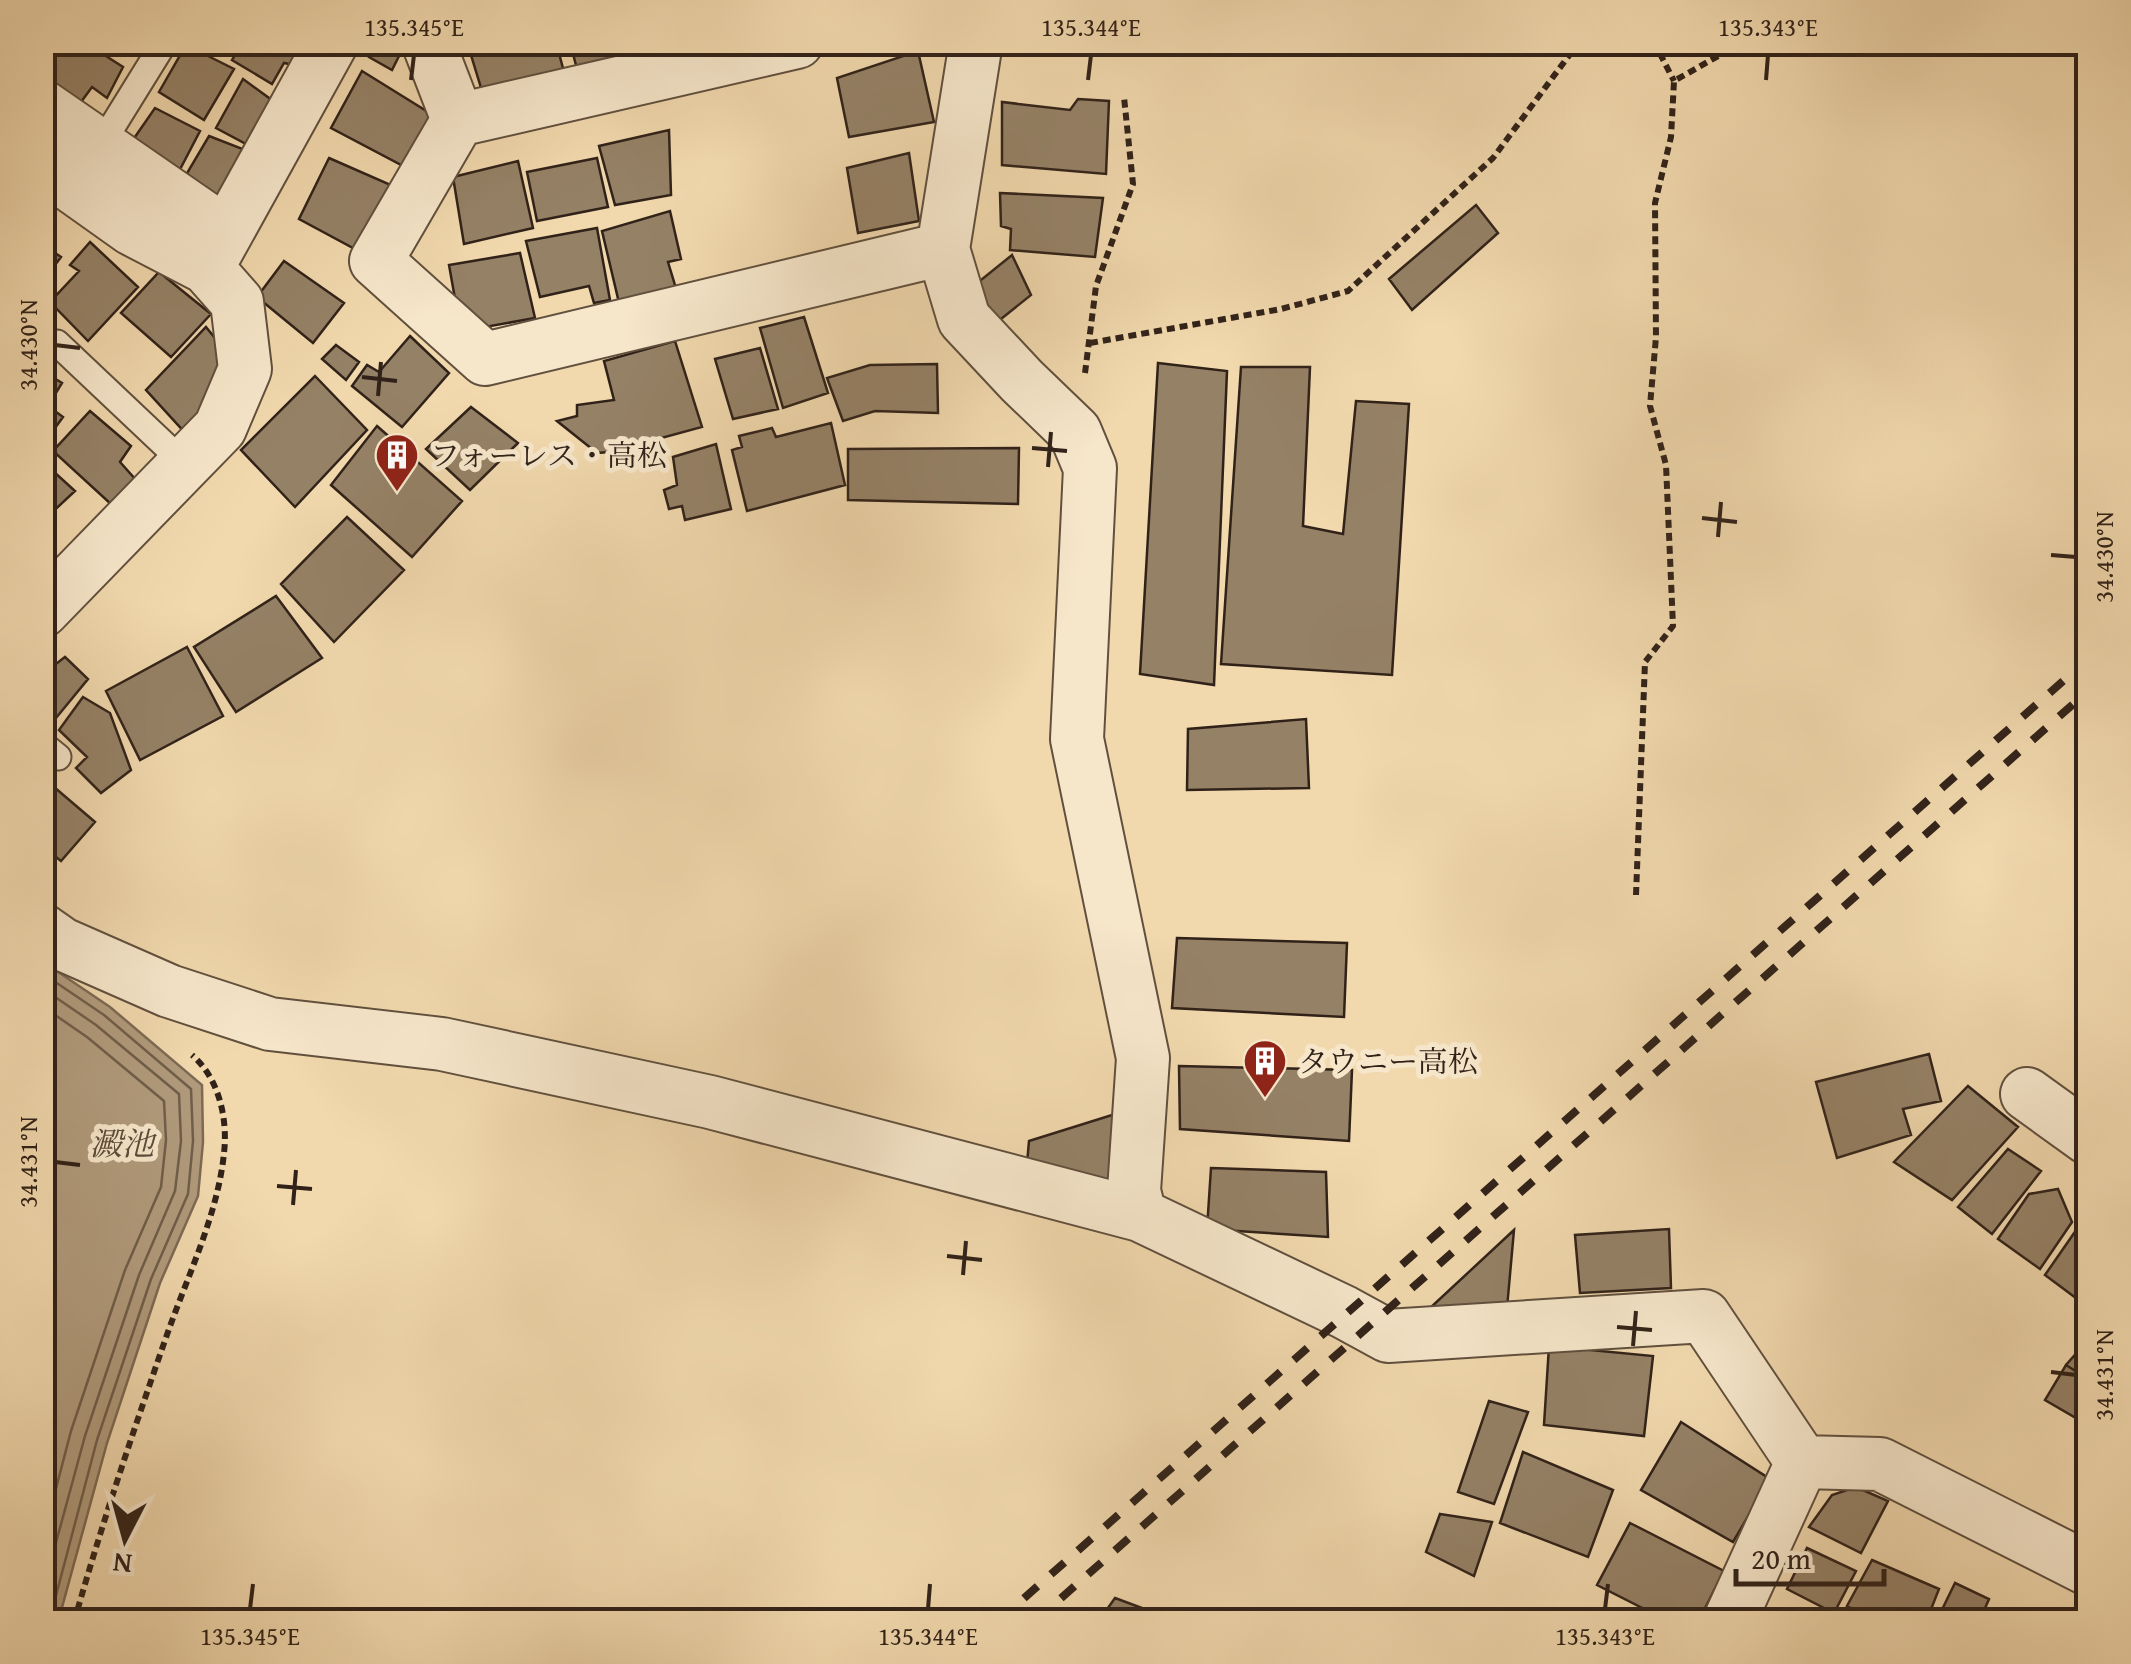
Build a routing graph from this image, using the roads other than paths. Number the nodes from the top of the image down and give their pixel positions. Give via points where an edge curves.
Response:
1 (332, 42) edge
2 (428, 42) edge
3 (797, 42) edge
4 (976, 42) edge
5 (164, 43) edge
6 (42, 106) edge
7 (458, 120) junction
8 (99, 148) junction
9 (42, 165) edge
10 (942, 249) junction
11 (217, 250) junction
12 (57, 343) dead end
13 (185, 464) junction
14 (42, 611) edge
15 (42, 930) edge
16 (2027, 1094) dead end
17 (2088, 1138) edge
18 (1140, 1215) junction
19 (1802, 1462) junction
20 (2084, 1555) edge
21 (1729, 1622) edge

1 - 11 street
2 - 7 street
3 - 7 street
4 - 10 street
5 - 8 lane
6 - 8 street
7 - 10 street via 376,261 485,359
8 - 11 street
9 - 11 street via 132,229
10 - 18 street via 964,319 1075,432 1090,468 1077,739 1143,1058 1134,1191
11 - 13 street via 237,302 245,369 220,428
12 - 13 lane via 124,388
13 - 14 street
15 - 18 street via 169,991 270,1024 442,1044 710,1102
16 - 17 street
18 - 19 street via 1388,1336 1704,1316
19 - 20 street via 1880,1464
19 - 21 street

